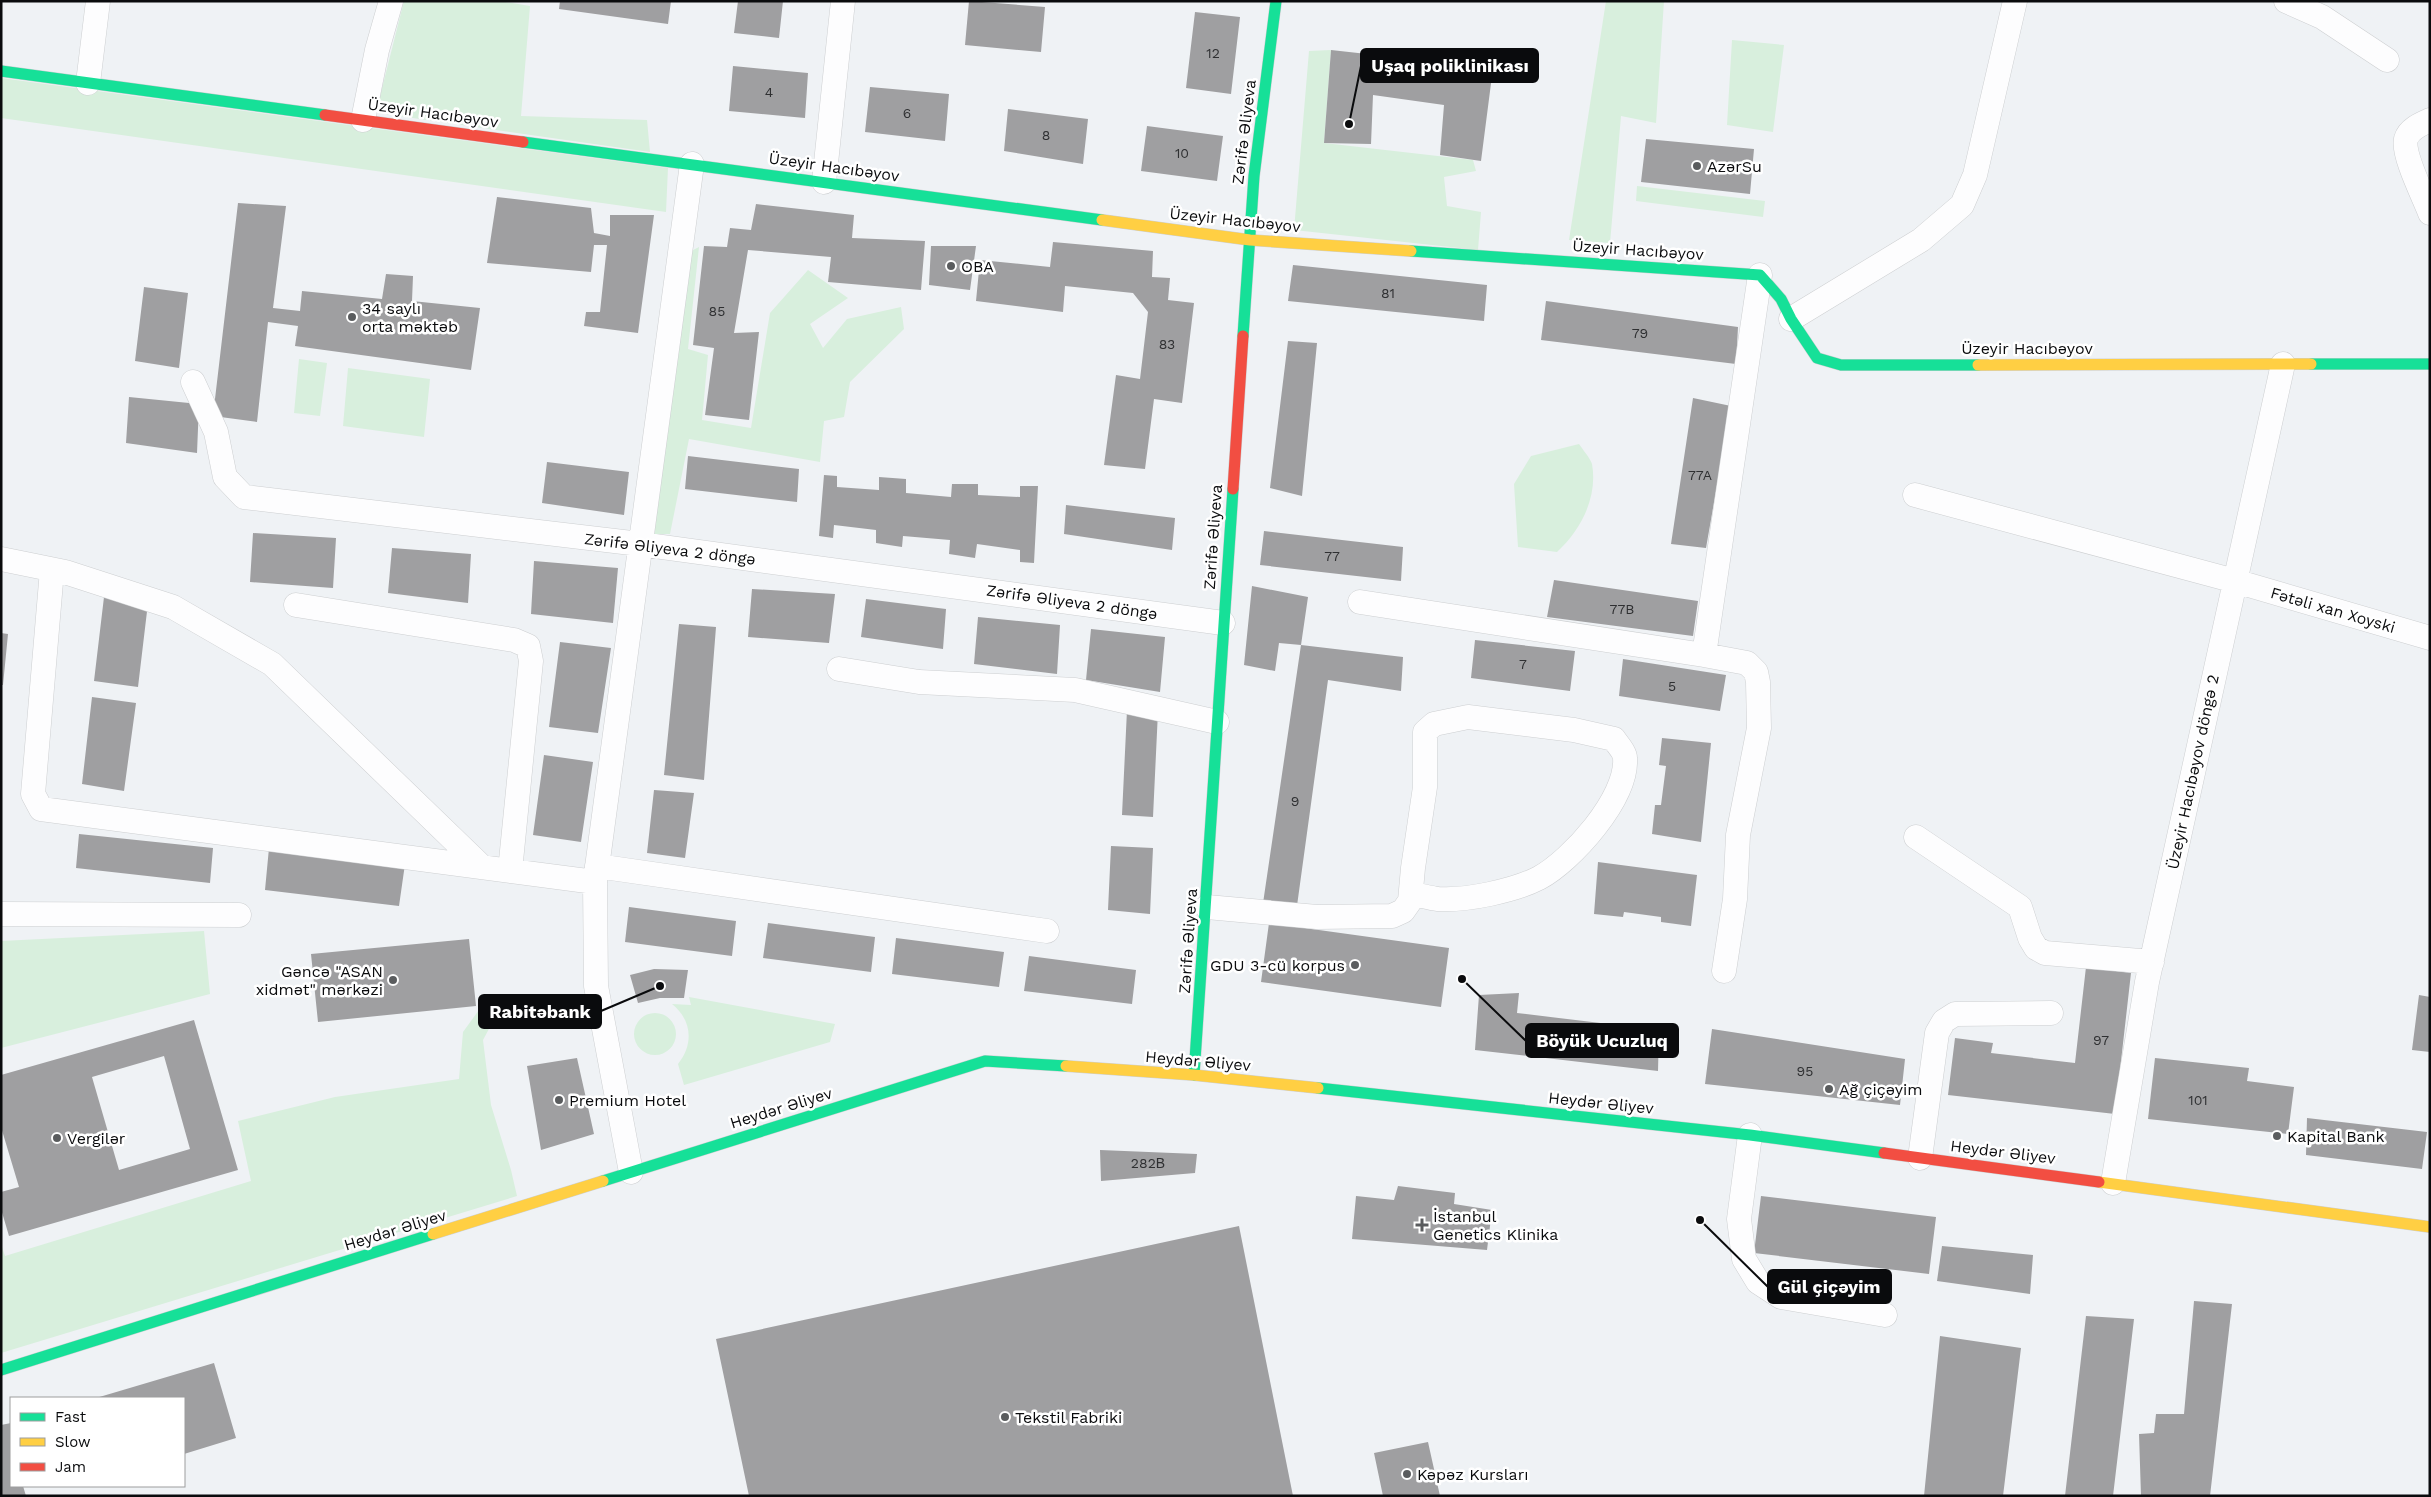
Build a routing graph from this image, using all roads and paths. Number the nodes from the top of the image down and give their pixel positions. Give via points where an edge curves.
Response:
1 (98, 1) edge
2 (391, 1) edge
3 (843, 1) edge
4 (1276, 1) edge
5 (2015, 1) edge
6 (2286, 1) edge
7 (2386, 60) dead end
8 (1, 71) edge
9 (88, 83) junction
10 (363, 120) junction
11 (2430, 120) edge
12 (692, 164) junction
13 (824, 182) junction
14 (2430, 213) edge
15 (1250, 240) junction
16 (1760, 275) junction
17 (1791, 319) junction
18 (2283, 364) junction
19 (2430, 364) edge
20 (194, 382) dead end
21 (1915, 495) dead end
22 (640, 544) junction
23 (1, 559) edge
24 (52, 570) junction
25 (2235, 581) junction
26 (1360, 602) dead end
27 (296, 605) dead end
28 (1223, 623) junction
29 (2430, 638) edge
30 (1704, 655) junction
31 (839, 669) dead end
32 (1217, 722) junction
33 (1916, 837) dead end
34 (482, 867) junction
35 (510, 871) junction
36 (596, 874) junction
37 (1412, 894) junction
38 (1207, 907) junction
39 (1, 914) edge
40 (239, 915) dead end
41 (1047, 931) dead end
42 (2152, 962) junction
43 (1724, 971) dead end
44 (2051, 1013) dead end
45 (1194, 1075) junction
46 (1750, 1136) junction
47 (1920, 1158) junction
48 (631, 1172) junction
49 (2113, 1183) junction
50 (2430, 1227) edge
51 (1885, 1315) dead end
52 (1, 1370) edge

1 - 9 street
2 - 10 street
3 - 13 street
4 - 15 street, Zərifə Əliyeva via 1254,176
5 - 17 street via 1975,176 1962,205 1921,240
6 - 7 street via 2322,17
8 - 9 street, Üzeyir Hacıbəyov
9 - 10 street, Üzeyir Hacıbəyov
10 - 12 street, Üzeyir Hacıbəyov
11 - 14 street via 2413,129 2406,138 2406,149
12 - 13 street, Üzeyir Hacıbəyov
12 - 22 street
13 - 15 street, Üzeyir Hacıbəyov
15 - 16 street, Üzeyir Hacıbəyov
15 - 28 street, Zərifə Əliyeva
16 - 17 street, Üzeyir Hacıbəyov via 1781,299
16 - 30 street
17 - 18 street, Üzeyir Hacıbəyov via 1817,358 1841,365
18 - 19 street, Üzeyir Hacıbəyov
18 - 25 street, Üzeyir Hacıbəyov döngə 2
20 - 22 street, Zərifə Əliyeva 2 döngə via 216,432 225,477 244,497
21 - 25 street, Fətəli xan Xoyski
22 - 28 street, Zərifə Əliyeva 2 döngə
22 - 36 street
23 - 24 street
24 - 34 street via 173,607 272,664
24 - 34 street via 33,794 41,808
25 - 29 street, Fətəli xan Xoyski
25 - 42 street, Üzeyir Hacıbəyov döngə 2
26 - 30 street
27 - 35 street via 514,640 528,646 531,661
28 - 32 street, Zərifə Əliyeva
30 - 43 street via 1747,663 1756,672 1758,682 1759,728 1738,835 1735,899
31 - 32 street via 919,682 1075,690
32 - 38 street, Zərifə Əliyeva
33 - 42 street via 2020,907 2030,938 2036,948 2045,953
34 - 35 street
35 - 36 street
36 - 41 street
36 - 48 street via 596,986
37 - 37 street via 1425,787 1425,732 1434,724 1468,717 1574,730 1614,739 1625,756 1625,769 1613,802 1590,834 1539,878 1475,896 1439,899
37 - 38 street via 1403,911 1392,916 1317,917
38 - 45 street, Zərifə Əliyeva
39 - 40 street
42 - 49 street, Üzeyir Hacıbəyov döngə 2
44 - 47 street via 1955,1014 1944,1021 1937,1033
45 - 46 street, Heydər Əliyev
45 - 48 street, Heydər Əliyev via 985,1061
46 - 47 street, Heydər Əliyev
46 - 51 street via 1739,1219 1744,1259 1758,1282 1781,1297
47 - 49 street, Heydər Əliyev
48 - 52 street, Heydər Əliyev
49 - 50 street, Heydər Əliyev

